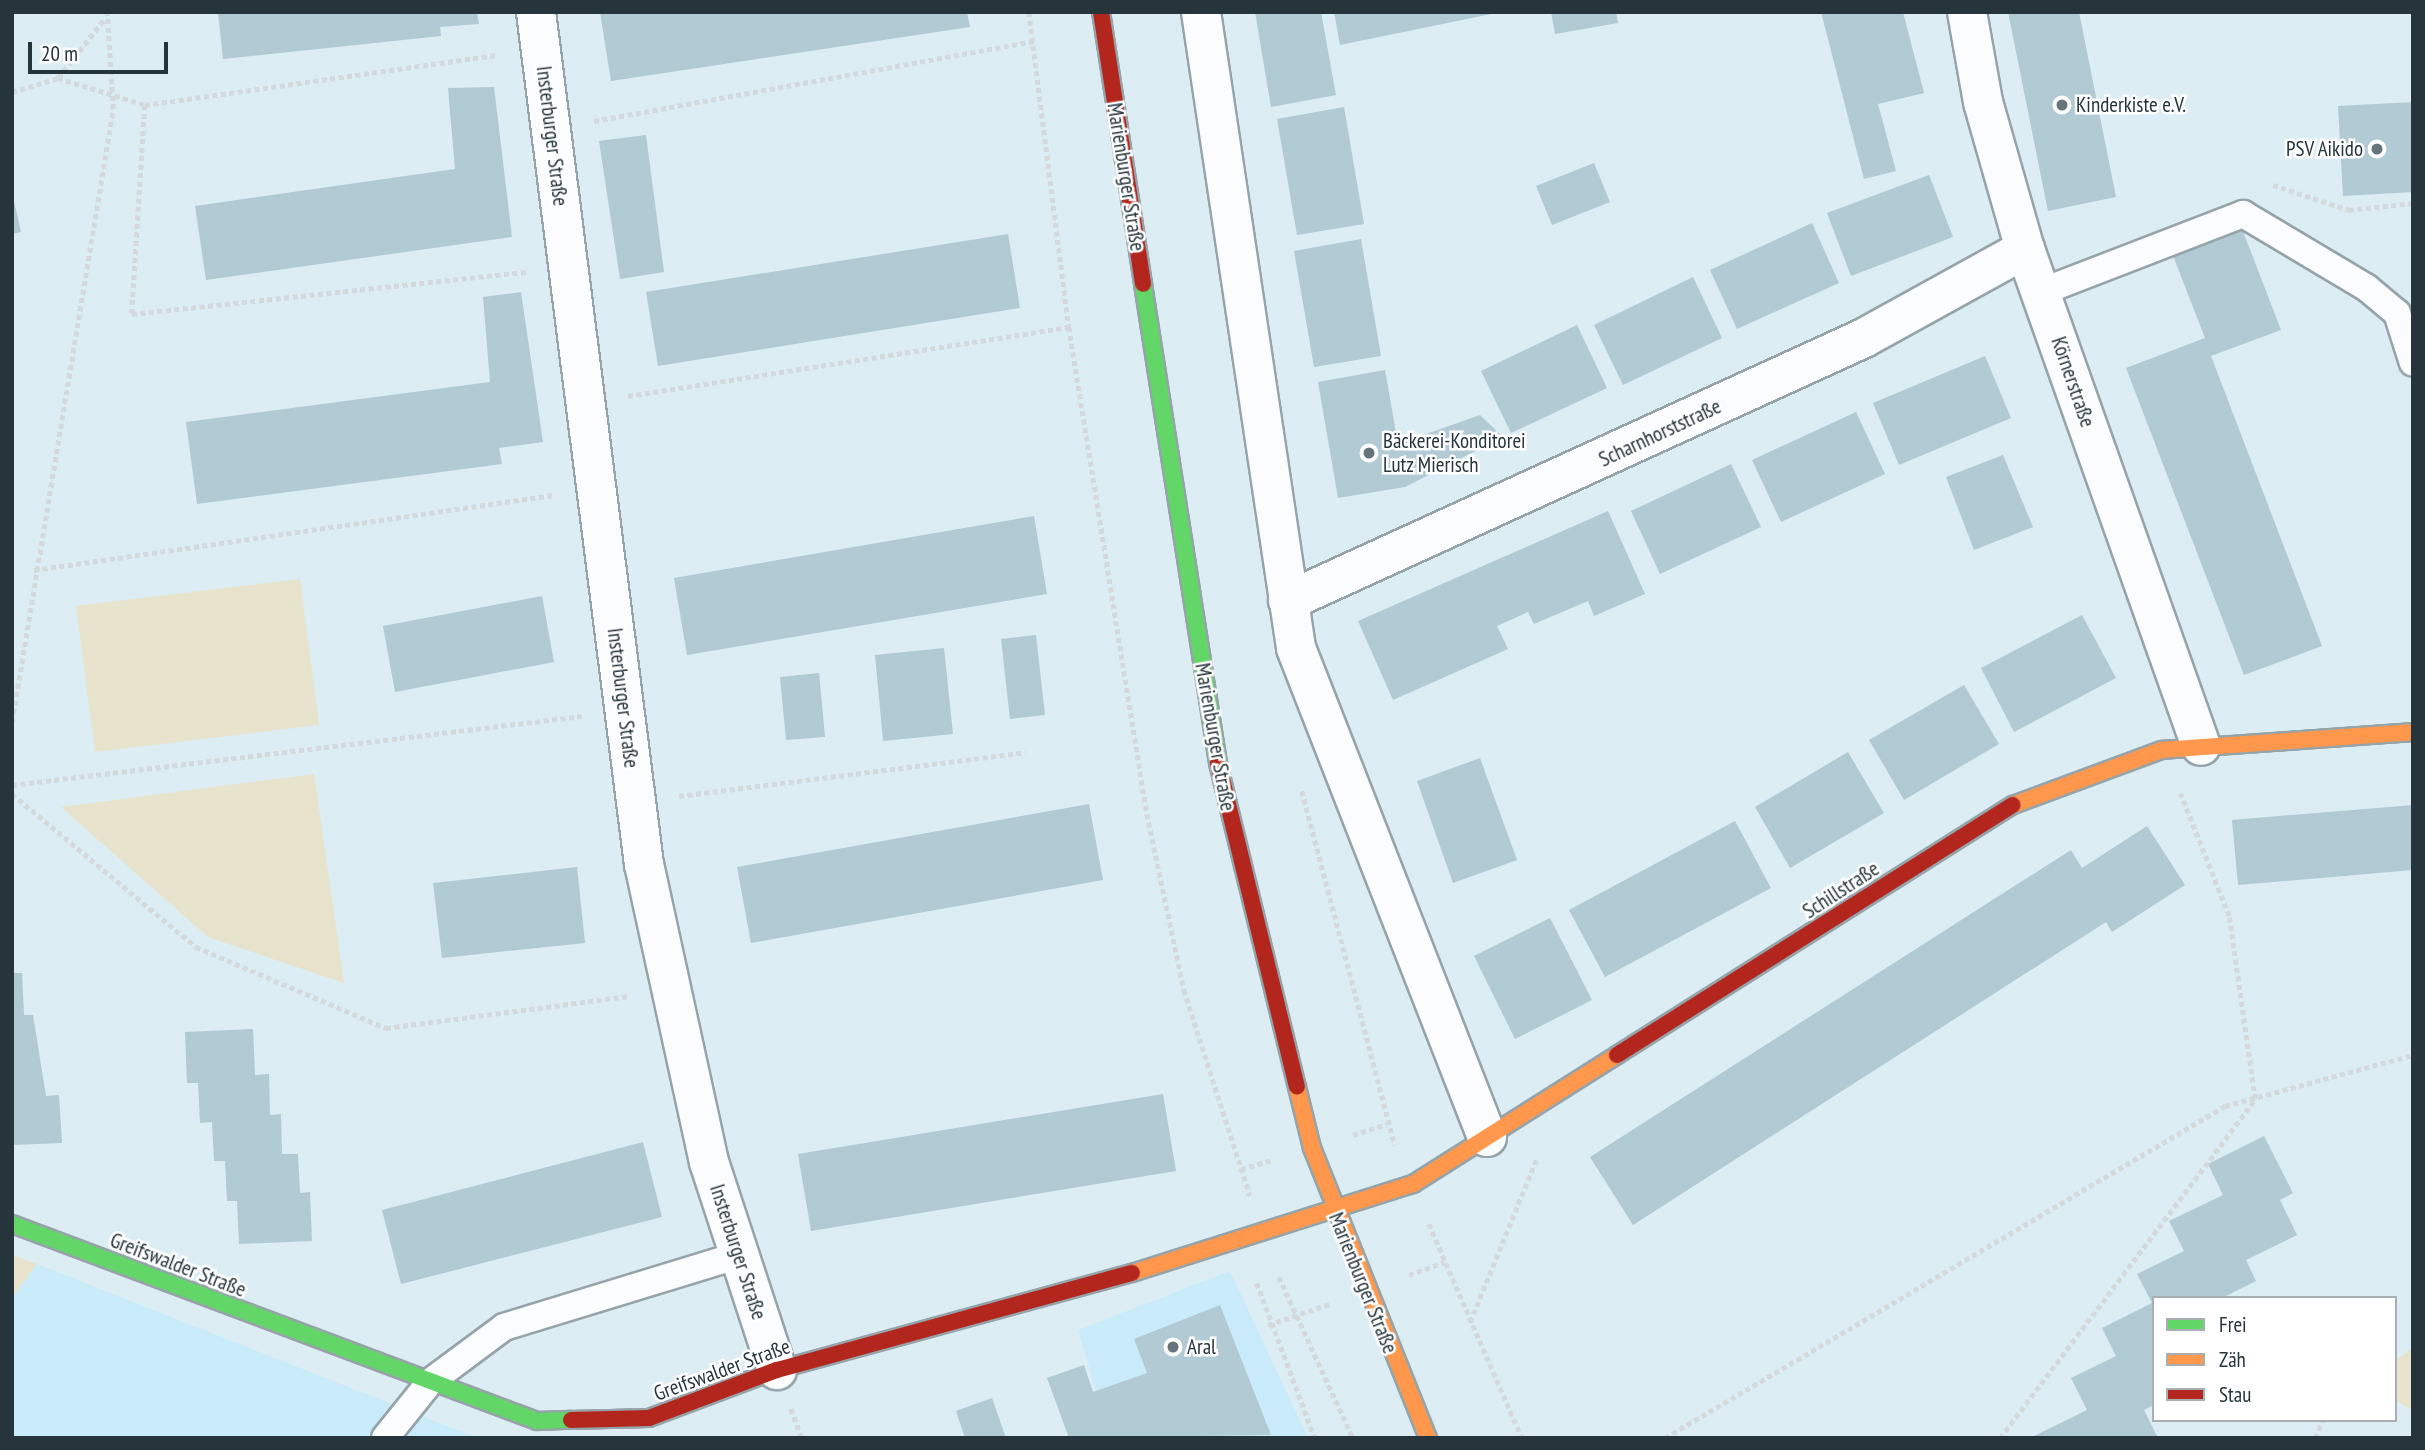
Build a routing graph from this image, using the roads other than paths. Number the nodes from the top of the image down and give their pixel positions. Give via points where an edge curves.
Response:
1 (536, 12) edge
2 (1101, 12) edge
3 (1201, 12) edge
4 (1967, 12) edge
5 (2025, 249) junction
6 (2040, 292) junction
7 (2413, 363) edge
8 (1288, 601) junction
9 (2413, 732) edge
10 (2201, 746) junction
11 (1487, 1137) junction
12 (1336, 1215) junction
13 (12, 1224) edge
14 (739, 1255) junction
15 (777, 1370) junction
16 (430, 1382) junction
17 (385, 1438) edge
18 (1428, 1438) edge

1 - 14 street, Insterburger Straße via 636,802 709,1163
2 - 12 street, Marienburger Straße via 1223,794 1263,968
3 - 8 street
4 - 5 street, Körnerstraße via 1983,102
5 - 6 street, Körnerstraße
5 - 8 street, Scharnhorststraße via 1864,338
6 - 7 lane via 2244,214 2367,288 2396,313
6 - 10 street, Körnerstraße
8 - 11 street via 1296,648
9 - 10 street, Schillstraße
10 - 11 street, Schillstraße via 2162,750 2030,793 1564,1093
11 - 12 street, Schillstraße via 1413,1184
12 - 15 street, Greifswalder Straße
12 - 18 street, Marienburger Straße
13 - 16 street, Greifswalder Straße
14 - 15 street, Insterburger Straße
14 - 16 lane via 505,1327
15 - 16 street, Greifswalder Straße via 649,1418 537,1421
16 - 17 lane

